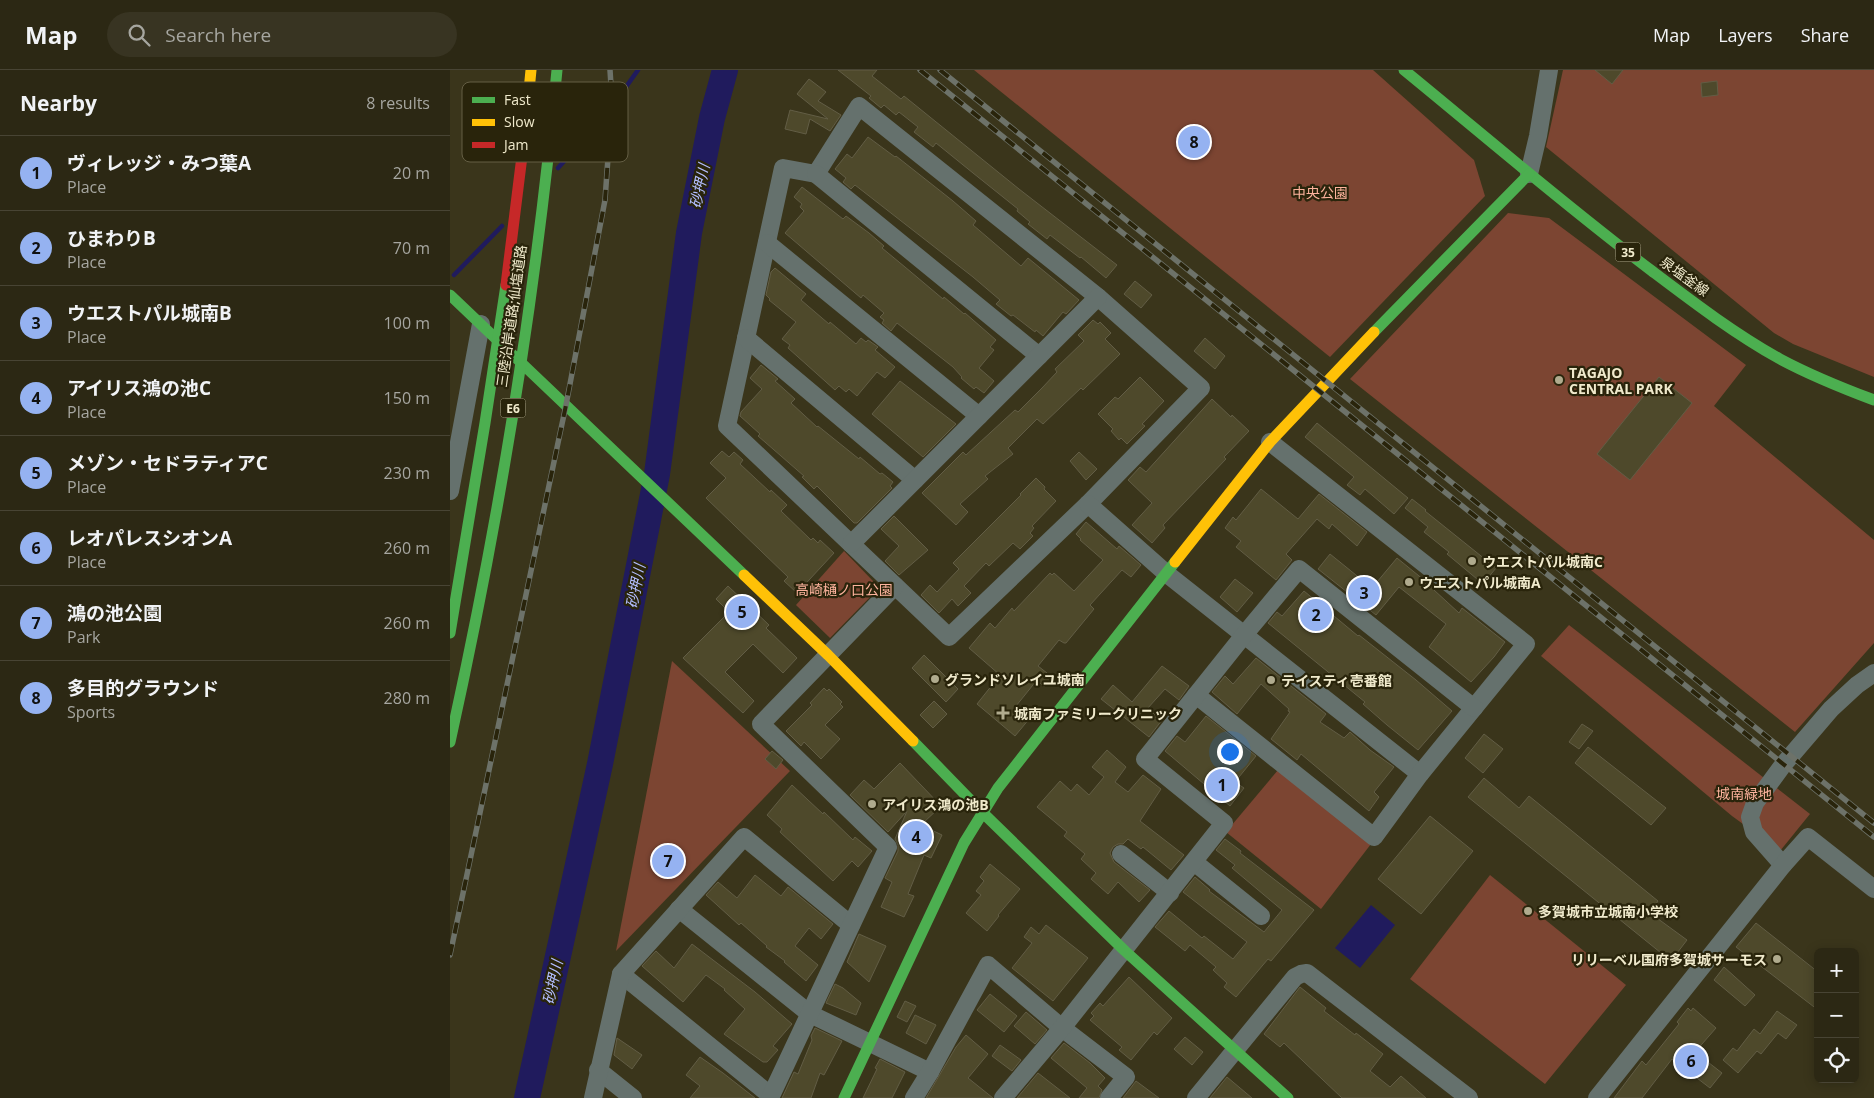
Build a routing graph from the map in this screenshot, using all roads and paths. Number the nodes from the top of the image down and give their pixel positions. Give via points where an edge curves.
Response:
1 (1404, 70) edge
2 (1549, 70) edge
3 (520, 162) edge
4 (546, 162) edge
5 (816, 174) junction
6 (1529, 174) junction
7 (767, 243) junction
8 (450, 294) edge
9 (1098, 297) junction
10 (481, 324) junction
11 (746, 338) junction
12 (1039, 356) junction
13 (1874, 400) edge
14 (979, 416) junction
15 (1270, 442) junction
16 (914, 480) junction
17 (450, 491) edge
18 (1088, 504) junction
19 (851, 544) junction
20 (1167, 574) junction
21 (895, 586) junction
22 (450, 633) edge
23 (1244, 635) junction
24 (828, 654) junction
25 (1874, 673) edge
26 (1196, 695) junction
27 (1474, 708) junction
28 (450, 742) edge
29 (1420, 774) junction
30 (982, 812) junction
31 (1121, 854) dead end
32 (1194, 862) junction
33 (1783, 865) junction
34 (1874, 889) edge
35 (1170, 893) junction
36 (679, 909) junction
37 (1261, 916) dead end
38 (851, 926) junction
39 (1124, 951) junction
40 (621, 974) junction
41 (810, 1014) junction
42 (1062, 1028) junction
43 (869, 1043) junction
44 (1235, 1050) junction
45 (598, 1070) junction
46 (930, 1072) junction
47 (770, 1096) edge
48 (593, 1098) edge
49 (633, 1098) edge
50 (844, 1098) edge
51 (914, 1098) edge
52 (1003, 1098) edge
53 (1109, 1098) edge
54 (1196, 1098) edge
55 (1288, 1098) edge
56 (1469, 1098) edge
57 (1597, 1098) edge

1 - 6 main road, 泉塩釜線 / 35
2 - 6 street
3 - 22 main road, 三陸沿岸道路;仙塩道路 / E6, bridge via 504,301
4 - 28 main road, 三陸沿岸道路;仙塩道路 / E6, bridge via 514,403 472,646
5 - 7 street via 783,168
5 - 9 street via 859,106
5 - 12 street
6 - 13 main road, 泉塩釜線 / 35 via 1668,283 1766,352
6 - 15 main road
7 - 11 street
7 - 14 street
8 - 10 main road
9 - 12 street
9 - 18 street via 1201,388
10 - 17 street
10 - 24 main road
11 - 16 street
11 - 19 street via 727,426
12 - 14 street
14 - 16 street
15 - 20 main road
15 - 27 street via 1526,644
16 - 19 street
18 - 20 street
18 - 21 street via 949,637
19 - 21 street
20 - 23 street
20 - 30 main road
21 - 24 street
23 - 26 street
23 - 27 street via 1299,569
23 - 29 street
24 - 30 main road
24 - 38 street via 761,724 888,847
25 - 33 street via 1831,709 1755,803 1750,817 1754,832
26 - 29 street via 1374,838
26 - 32 street via 1145,760 1224,823
27 - 29 street
30 - 39 main road
30 - 43 main road via 964,843
31 - 35 street
32 - 35 street
32 - 37 street
33 - 34 street via 1808,837
33 - 57 street
35 - 39 street
36 - 38 street via 744,837
36 - 40 street
36 - 41 street
38 - 41 street
39 - 42 street
39 - 44 main road
40 - 45 street
40 - 47 street
41 - 43 street
41 - 47 street
42 - 46 street via 988,965
42 - 52 street
42 - 53 street via 1126,1077
43 - 46 street
43 - 50 main road
44 - 54 street
44 - 55 main road
44 - 56 street via 1295,977 1307,973
45 - 48 street
45 - 49 street
46 - 51 street

